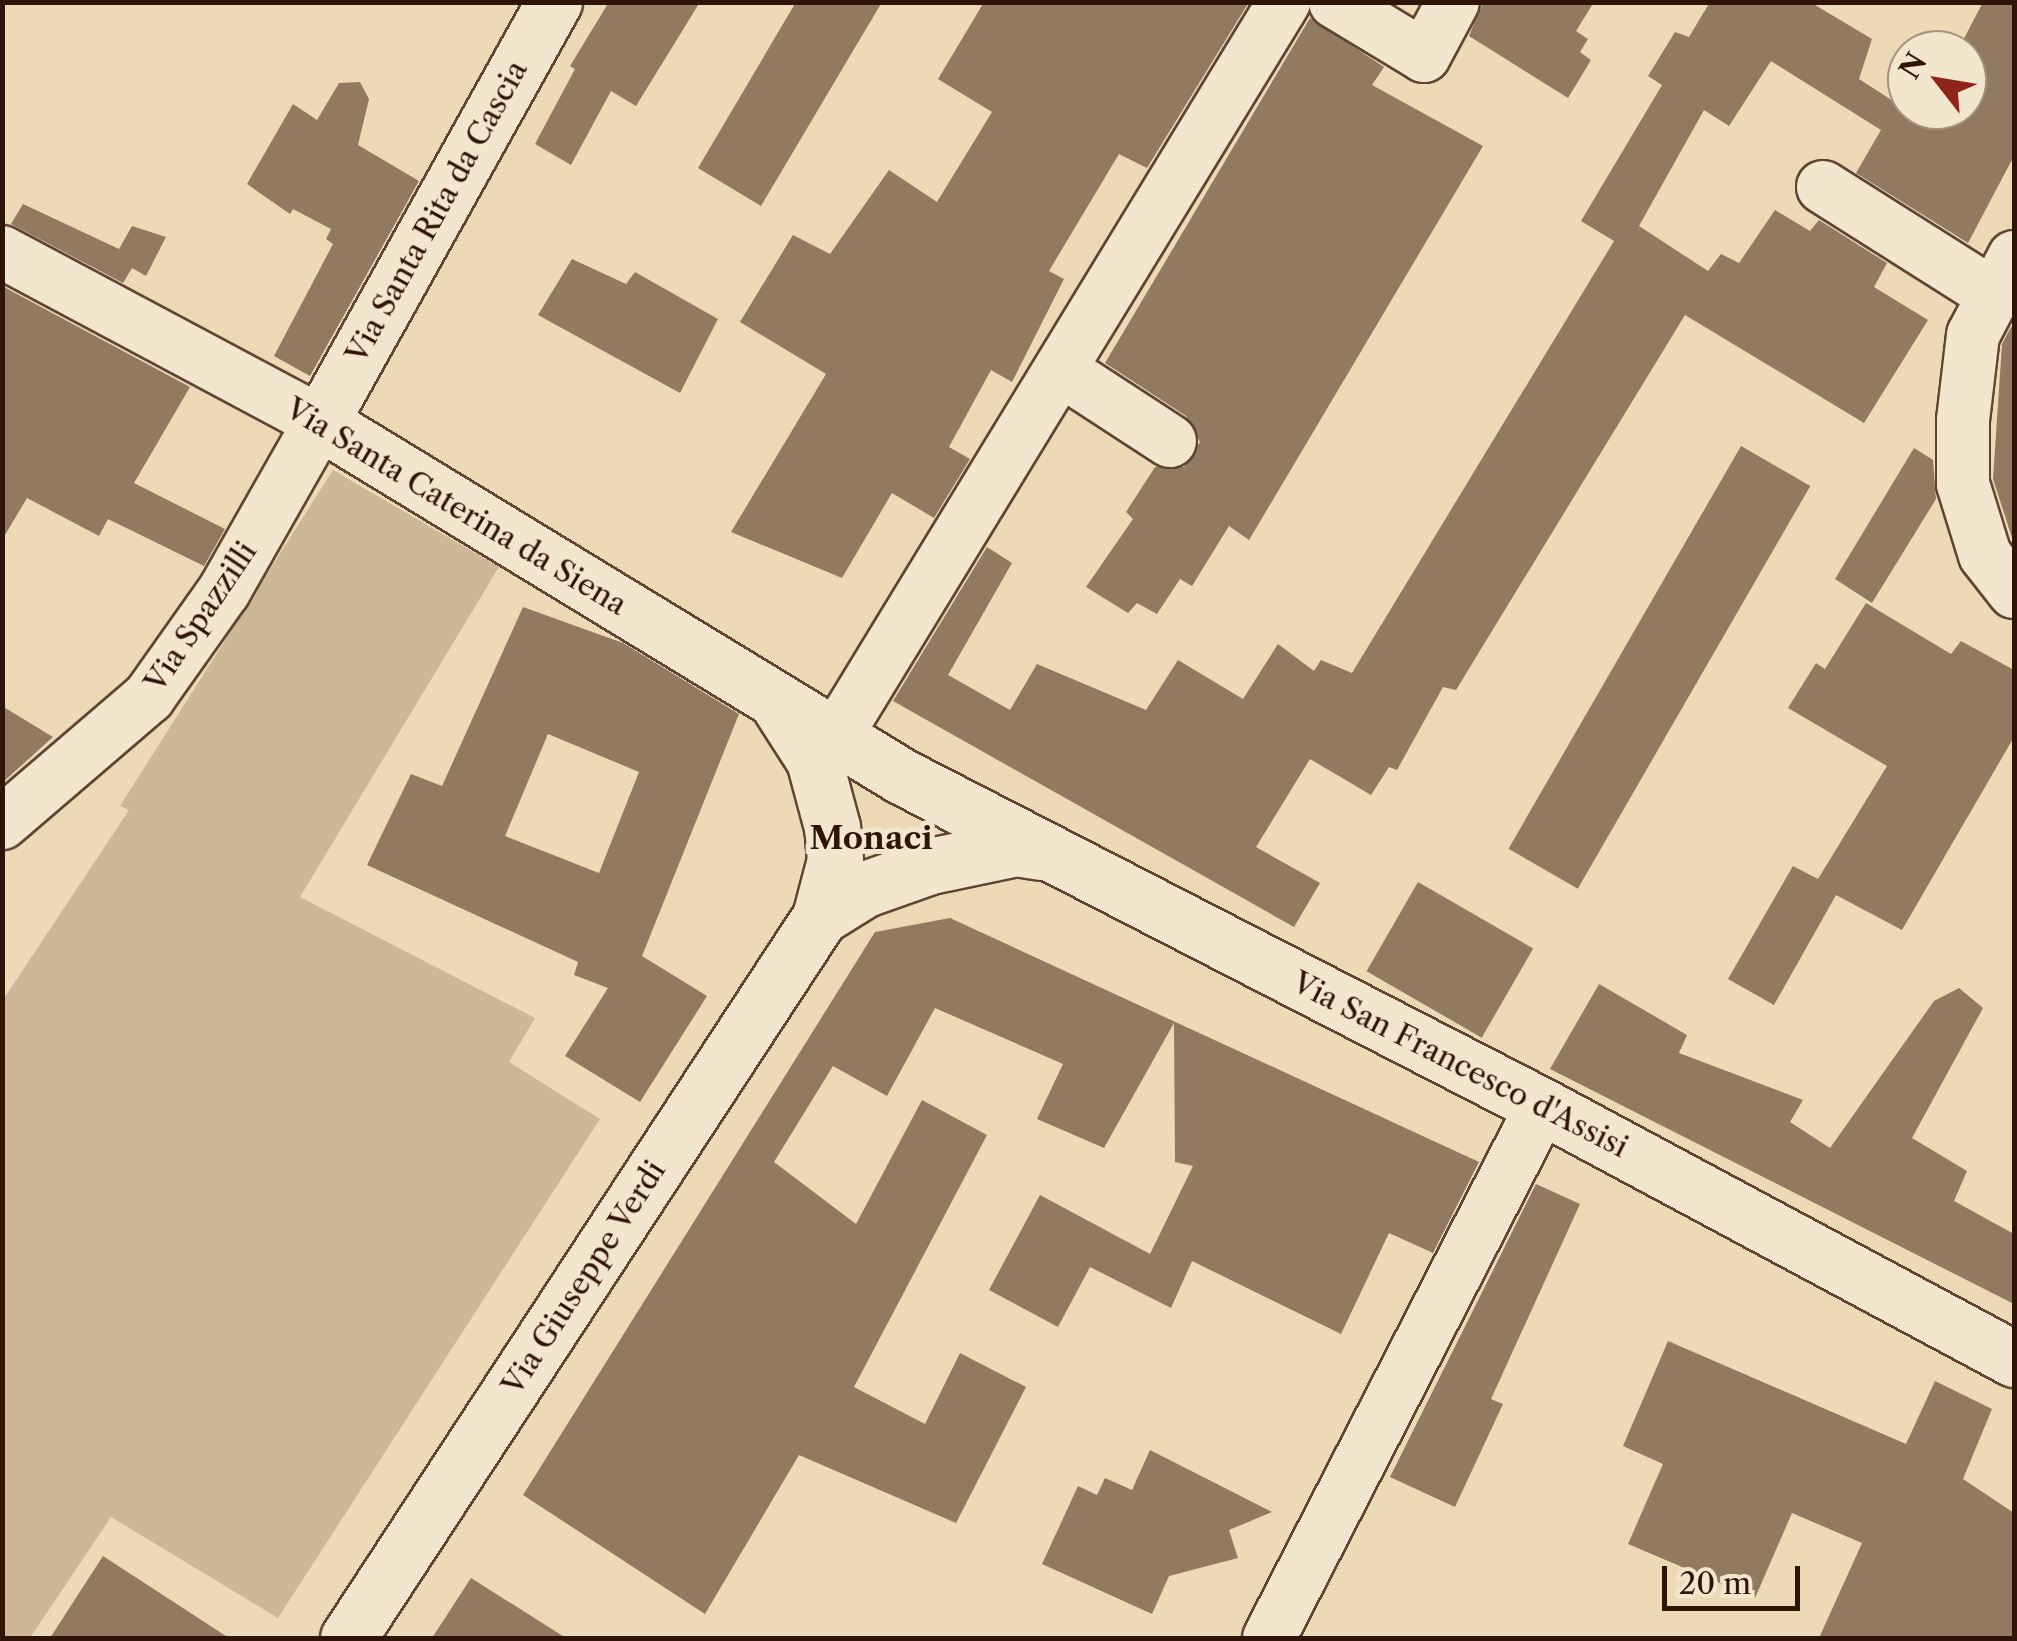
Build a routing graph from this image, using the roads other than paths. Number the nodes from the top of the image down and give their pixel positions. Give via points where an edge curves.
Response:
1 (554, 2) edge
2 (1284, 2) edge
3 (1334, 2) edge
4 (1454, 2) edge
5 (1823, 187) dead end
6 (2, 252) edge
7 (2004, 276) edge
8 (1062, 370) junction
9 (320, 422) junction
10 (1170, 441) dead end
11 (2014, 592) edge
12 (774, 699) junction
13 (836, 736) junction
14 (901, 776) junction
15 (2, 823) edge
16 (1052, 854) junction
17 (840, 889) junction
18 (1542, 1106) junction
19 (2014, 1360) edge
20 (348, 1638) edge
21 (1269, 1638) edge

1 - 9 street, Via Santa Rita da Cascia
2 - 8 street
3 - 4 street via 1424,56
5 - 7 street
6 - 9 street, Via Santa Caterina da Siena
7 - 11 street via 1973,335 1963,484 1985,555
8 - 10 street
8 - 13 street
9 - 12 street, Via Santa Caterina da Siena
9 - 15 street, Via Spazzilli via 224,591 149,698
12 - 13 street, Via Santa Caterina da Siena
12 - 17 street via 814,760
13 - 14 street, Via Santa Caterina da Siena
14 - 16 street, Via San Francesco d'Assisi
14 - 17 street, Via Giuseppe Verdi via 865,799
16 - 17 street via 980,852
16 - 18 street, Via San Francesco d'Assisi
17 - 20 street, Via Giuseppe Verdi
18 - 19 street, Via San Francesco d'Assisi
18 - 21 street

